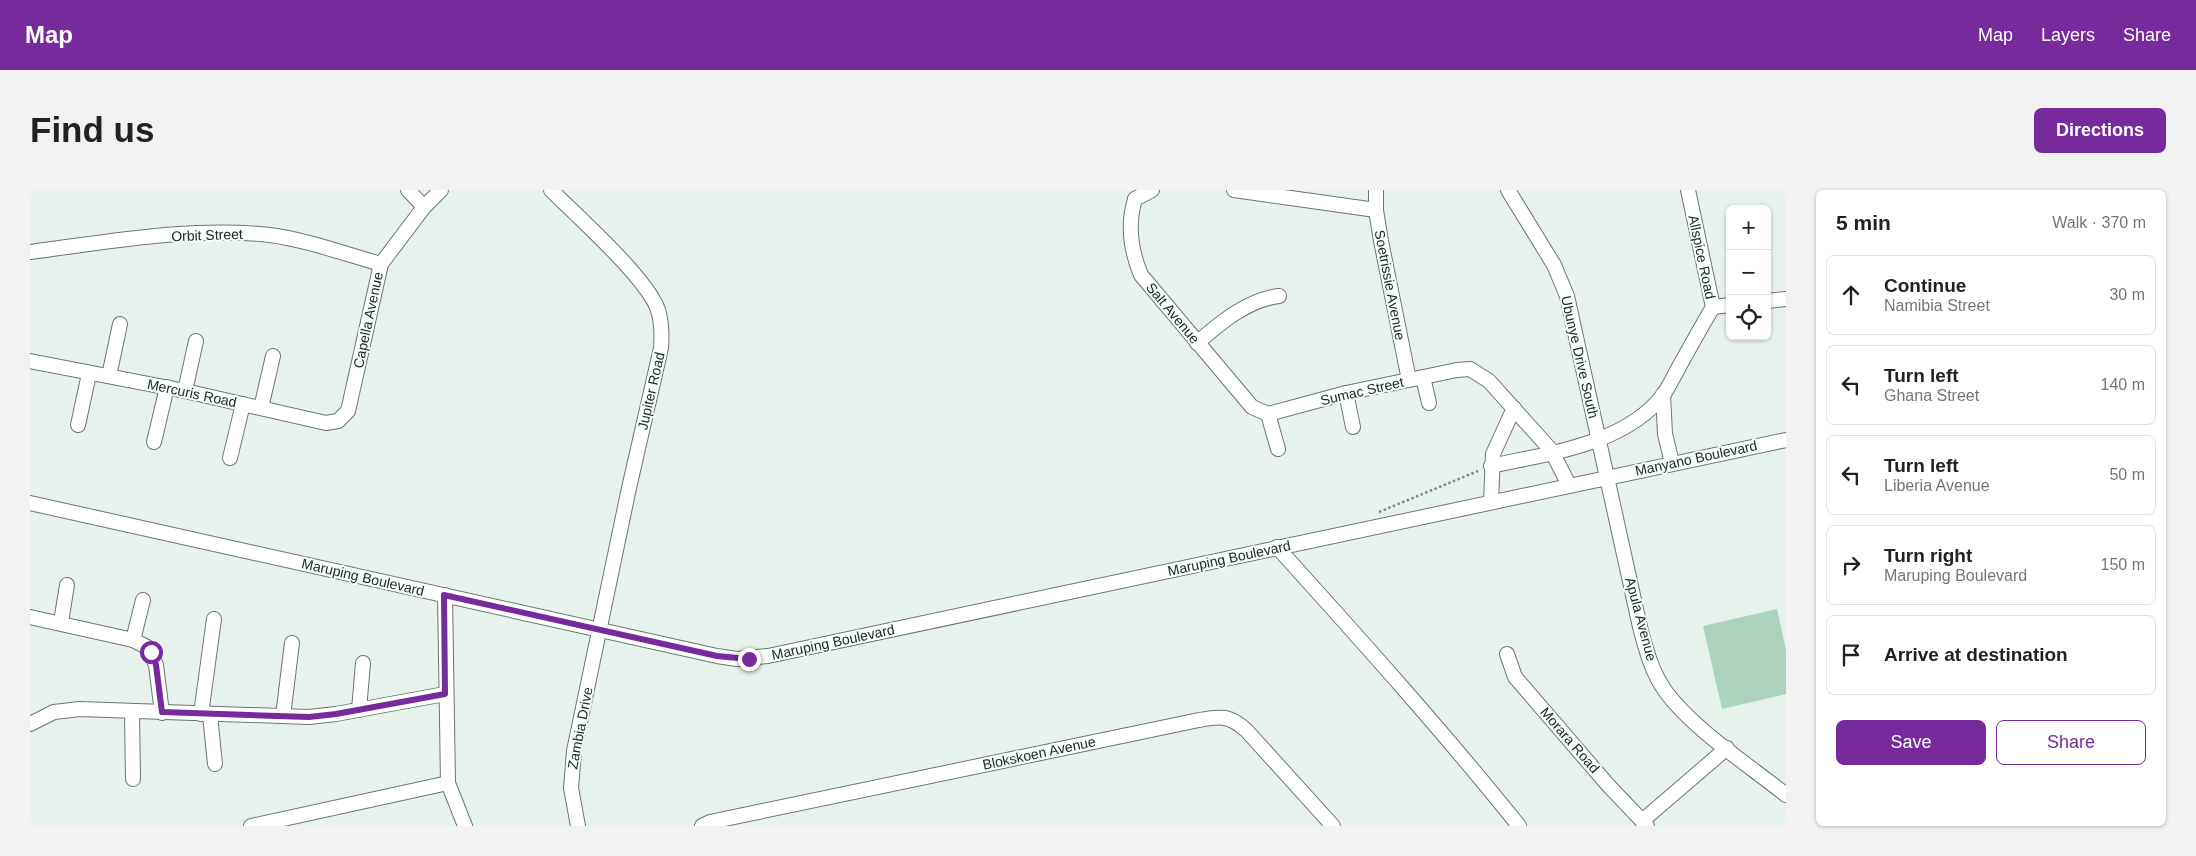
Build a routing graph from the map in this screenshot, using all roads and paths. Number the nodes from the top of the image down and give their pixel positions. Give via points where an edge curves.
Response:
1 (408, 190) edge
2 (440, 190) edge
3 (550, 190) edge
4 (1152, 190) edge
5 (1234, 190) edge
6 (1376, 190) edge
7 (1508, 190) edge
8 (1688, 190) edge
9 (1131, 195) edge
10 (424, 207) junction
11 (1376, 210) junction
12 (30, 252) edge
13 (381, 264) junction
14 (1279, 296) dead end
15 (1786, 299) edge
16 (1771, 301) edge
17 (1726, 305) edge
18 (1712, 307) junction
19 (120, 324) dead end
20 (196, 341) dead end
21 (1197, 343) junction
22 (273, 356) dead end
23 (30, 361) edge
24 (89, 374) junction
25 (109, 376) junction
26 (1423, 376) junction
27 (1409, 380) junction
28 (167, 387) junction
29 (185, 391) junction
30 (1346, 393) junction
31 (1663, 394) junction
32 (1429, 403) dead end
33 (243, 404) junction
34 (261, 408) junction
35 (1514, 408) junction
36 (348, 410) joint
37 (1268, 414) junction
38 (78, 425) dead end
39 (1353, 427) dead end
40 (1598, 439) junction
41 (1786, 440) edge
42 (154, 442) dead end
43 (1278, 449) dead end
44 (1552, 452) junction
45 (230, 458) dead end
46 (1672, 463) junction
47 (1491, 466) junction
48 (1606, 477) junction
49 (1569, 485) junction
50 (1490, 502) junction
51 (30, 503) edge
52 (1375, 514) dead end
53 (1277, 547) junction
54 (67, 585) dead end
55 (444, 595) junction
56 (143, 600) dead end
57 (30, 617) edge
58 (214, 619) dead end
59 (61, 622) junction
60 (599, 630) junction
61 (133, 640) junction
62 (292, 643) dead end
63 (1507, 654) dead end
64 (363, 662) dead end
65 (445, 694) junction
66 (359, 710) junction
67 (132, 712) junction
68 (162, 712) junction
69 (206, 714) junction
70 (282, 716) junction
71 (30, 724) edge
72 (1727, 748) junction
73 (215, 764) dead end
74 (132, 779) dead end
75 (448, 783) junction
76 (1786, 796) edge
77 (1644, 823) edge
78 (251, 826) edge
79 (465, 826) edge
80 (578, 826) edge
81 (702, 826) edge
82 (1333, 826) edge
83 (1519, 826) edge

1 - 10 street
2 - 10 street, Capella Avenue
3 - 60 street, Jupiter Road via 646,290 658,309 662,330 661,348
4 - 9 street
5 - 11 street
6 - 11 street, Soetrissie Avenue
7 - 40 street, Ubunye Drive South via 1554,265 1568,296
8 - 18 street, Allspice Road
9 - 21 street, Salt Avenue via 1131,236 1136,264 1148,284
10 - 13 street, Capella Avenue
11 - 27 street, Soetrissie Avenue
12 - 13 street, Orbit Street via 150,237 236,233 280,237
13 - 36 street, Capella Avenue
14 - 21 street via 1264,298 1249,306
15 - 16 street
17 - 18 street, Allspice Road
18 - 31 street
19 - 25 street
20 - 29 street
21 - 37 street, Salt Avenue via 1252,406
22 - 34 street
23 - 24 street, Mercuris Road
24 - 25 street, Mercuris Road
24 - 38 street
25 - 28 street, Mercuris Road
26 - 27 street, Sumac Street
26 - 32 street
26 - 35 street, Sumac Street via 1470,369 1490,382
27 - 30 street, Sumac Street
28 - 29 street, Mercuris Road
28 - 42 street
29 - 33 street, Mercuris Road
30 - 37 street, Sumac Street
30 - 39 street
31 - 40 street via 1641,415
31 - 46 street via 1665,434
33 - 34 street, Mercuris Road
33 - 45 street
34 - 36 street, Mercuris Road via 326,423 338,421
35 - 44 street
35 - 47 street via 1493,454
37 - 43 street
40 - 44 street
40 - 48 street, Ubunye Drive South
41 - 46 street, Manyano Boulevard
44 - 47 street
44 - 49 street
46 - 48 street, Manyano Boulevard
47 - 50 street
47 - 52 path
48 - 49 street, Maruping Boulevard
48 - 72 street, Apula Avenue via 1640,627 1656,675 1680,708
49 - 50 street, Maruping Boulevard
50 - 53 street, Maruping Boulevard
51 - 55 street, Maruping Boulevard
53 - 60 street, Maruping Boulevard via 749,659 728,658
53 - 83 street via 1391,673
54 - 59 street
55 - 60 street, Maruping Boulevard
55 - 65 street
56 - 61 street
57 - 59 street
58 - 69 street
59 - 61 street
60 - 80 street, Zambia Drive via 571,768 572,800
61 - 68 street via 147,647 156,665
62 - 70 street
63 - 77 street, Morara Road via 1515,677
64 - 66 street
65 - 66 street
65 - 75 street
66 - 70 street via 309,717
67 - 68 street
67 - 71 street via 70,709 46,715
67 - 74 street
68 - 69 street
69 - 70 street
69 - 73 street
72 - 76 street, Apula Avenue
72 - 77 street, Morara Road
75 - 78 street
75 - 79 street
81 - 82 street, Blokskoen Avenue via 1219,717 1234,720 1247,731

